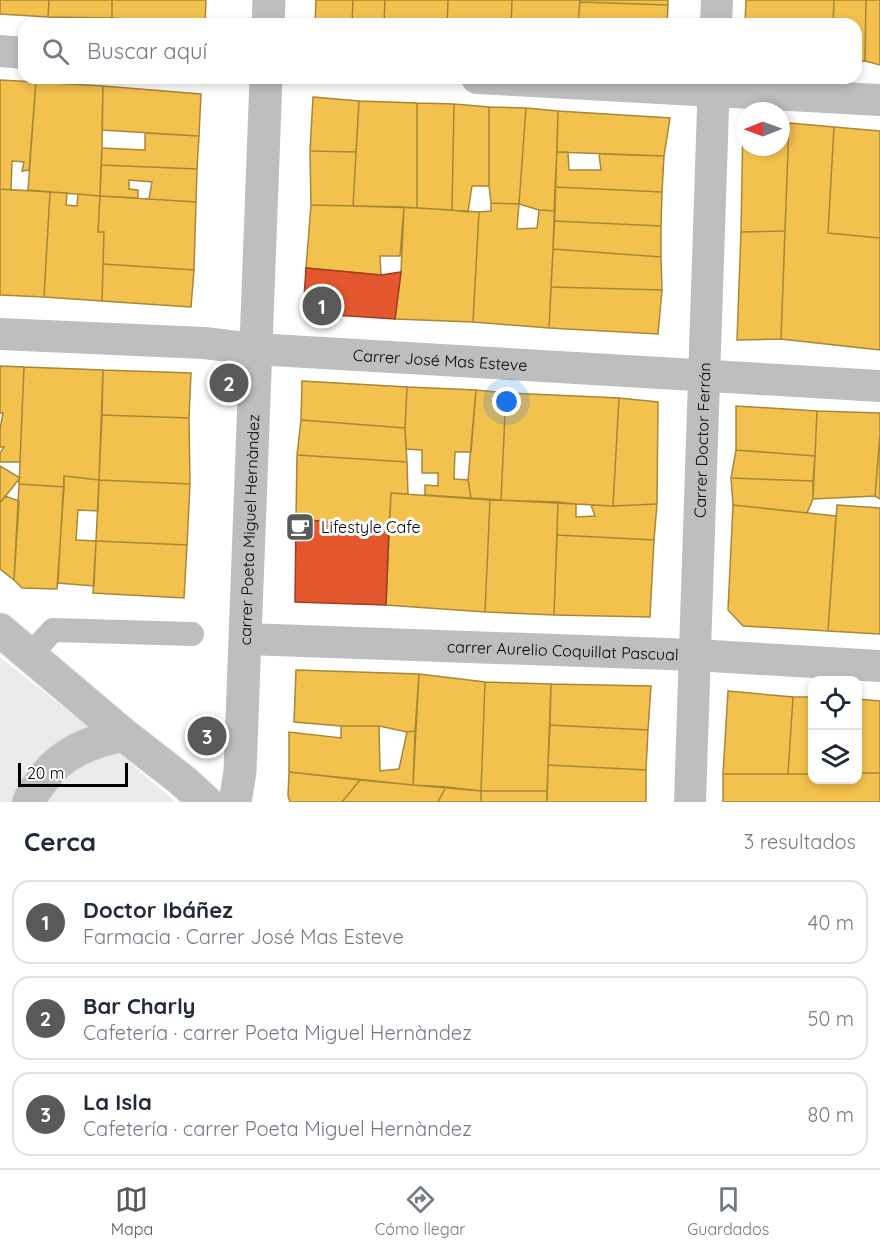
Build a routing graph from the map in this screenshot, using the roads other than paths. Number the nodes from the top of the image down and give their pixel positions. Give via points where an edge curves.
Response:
1 (269, 0) edge
2 (717, 0) edge
3 (268, 18) edge
4 (716, 18) edge
5 (0, 51) edge
6 (18, 52) edge
7 (266, 84) edge
8 (714, 84) edge
9 (880, 100) edge
10 (0, 334) edge
11 (255, 349) junction
12 (704, 376) junction
13 (880, 386) edge
14 (0, 630) edge
15 (192, 634) dead end
16 (245, 639) junction
17 (30, 655) junction
18 (695, 655) junction
19 (880, 666) edge
20 (124, 735) junction
21 (29, 802) edge
22 (206, 802) edge
23 (235, 802) edge
24 (690, 802) edge

1 - 3 main road
2 - 4 street
5 - 6 street
7 - 11 main road, carrer Poeta Miguel Hernàndez
8 - 9 street
8 - 12 street, Carrer Doctor Ferrán
10 - 11 street, Carrer José Mas Esteve
11 - 12 street, Carrer José Mas Esteve
11 - 16 main road, carrer Poeta Miguel Hernàndez
12 - 13 street, Carrer José Mas Esteve
12 - 18 street, Carrer Doctor Ferrán
14 - 17 main road
15 - 17 street via 53,630
16 - 18 street, carrer Aurelio Coquillat Pascual
16 - 23 main road, carrer Poeta Miguel Hernàndez via 240,772
17 - 20 main road
18 - 19 street, carrer Aurelio Coquillat Pascual
18 - 24 street, Carrer Doctor Ferrán
20 - 21 main road via 102,739 63,759 46,774
20 - 22 main road

